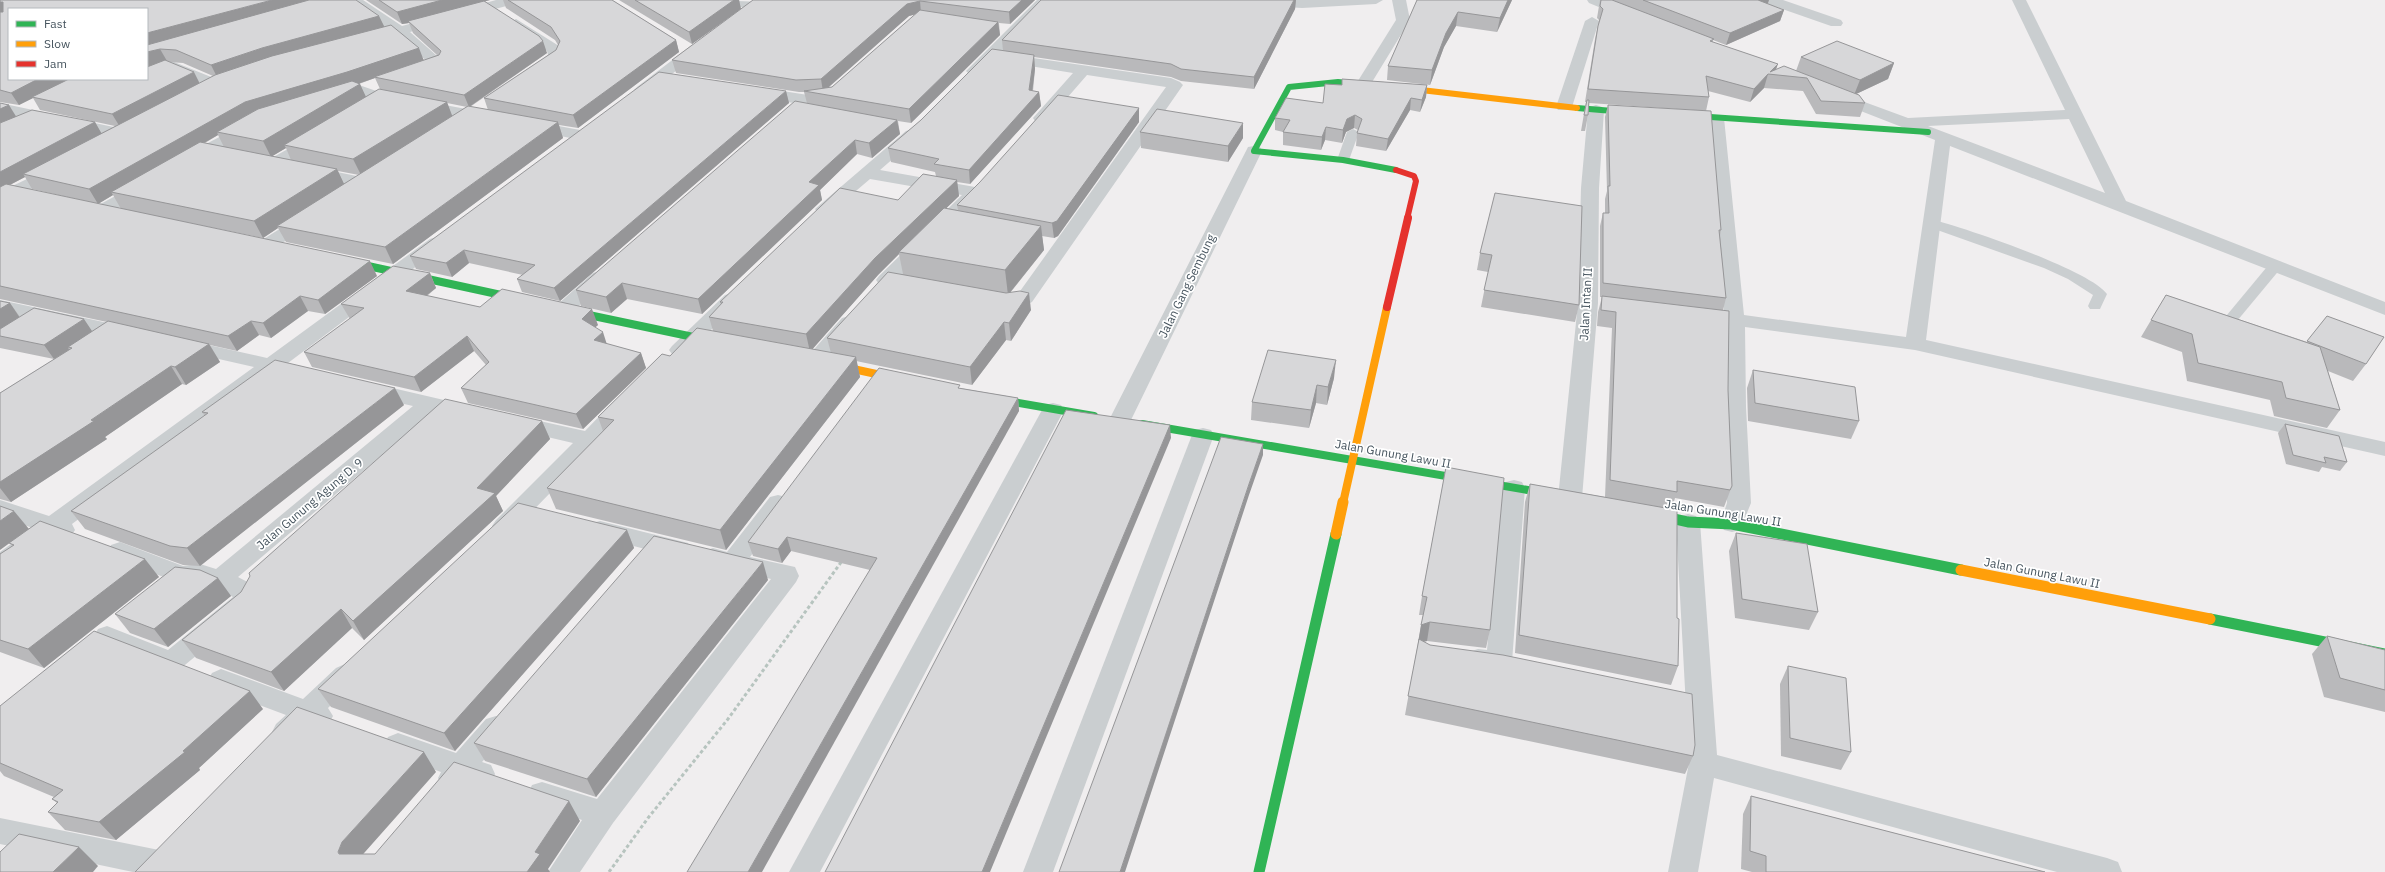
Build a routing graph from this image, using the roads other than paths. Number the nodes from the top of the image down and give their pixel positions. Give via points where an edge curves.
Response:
1 (354, 0) edge
2 (512, 0) edge
3 (717, 0) edge
4 (1045, 0) edge
5 (1237, 0) edge
6 (1376, 0) edge
7 (1399, 0) edge
8 (1594, 0) edge
9 (1770, 0) edge
10 (2019, 0) edge
11 (762, 2) edge
12 (491, 6) junction
13 (1592, 21) dead end
14 (1645, 21) edge
15 (735, 22) edge
16 (1836, 23) dead end
17 (400, 32) junction
18 (710, 39) edge
19 (357, 43) edge
20 (988, 56) junction
21 (1084, 69) junction
22 (148, 74) edge
23 (405, 75) edge
24 (660, 77) junction
25 (522, 80) edge
26 (683, 81) edge
27 (845, 82) edge
28 (1364, 84) junction
29 (960, 85) edge
30 (382, 90) junction
31 (745, 90) edge
32 (1822, 90) edge
33 (196, 95) edge
34 (828, 97) junction
35 (629, 99) edge
36 (323, 101) edge
37 (490, 102) edge
38 (794, 107) junction
39 (1564, 107) junction
40 (0, 108) edge
41 (40, 109) junction
42 (362, 110) edge
43 (1596, 110) junction
44 (1644, 113) edge
45 (2073, 114) junction
46 (471, 115) junction
47 (1668, 115) edge
48 (1716, 118) junction
49 (259, 120) edge
50 (1903, 122) junction
51 (912, 127) edge
52 (13, 128) edge
53 (451, 128) edge
54 (1032, 128) edge
55 (328, 131) edge
56 (1353, 132) dead end
57 (1935, 135) junction
58 (103, 145) edge
59 (561, 149) edge
60 (206, 151) junction
61 (1254, 152) junction
62 (228, 155) edge
63 (1343, 160) junction
64 (69, 162) edge
65 (179, 166) edge
66 (866, 173) junction
67 (160, 177) edge
68 (16, 191) junction
69 (31, 194) edge
70 (346, 195) edge
71 (0, 199) edge
72 (2119, 205) junction
73 (103, 211) edge
74 (320, 211) edge
75 (811, 222) edge
76 (1930, 223) junction
77 (942, 224) junction
78 (964, 228) edge
79 (448, 234) edge
80 (271, 245) edge
81 (337, 259) edge
82 (2276, 265) junction
83 (613, 266) edge
84 (398, 272) junction
85 (909, 284) edge
86 (744, 287) edge
87 (985, 299) edge
88 (534, 302) edge
89 (0, 306) edge
90 (2095, 306) dead end
91 (560, 309) joint
92 (860, 309) edge
93 (2385, 309) edge
94 (42, 314) junction
95 (1704, 316) edge
96 (1735, 320) junction
97 (18, 329) edge
98 (2222, 330) edge
99 (115, 331) junction
100 (146, 338) edge
101 (691, 338) junction
102 (170, 343) edge
103 (1915, 344) junction
104 (730, 345) edge
105 (90, 348) edge
106 (811, 359) joint
107 (665, 364) edge
108 (271, 365) junction
109 (300, 372) edge
110 (875, 374) junction
111 (913, 382) edge
112 (353, 385) edge
113 (638, 391) edge
114 (861, 393) edge
115 (980, 396) edge
116 (429, 404) junction
117 (1052, 410) junction
118 (1120, 420) junction
119 (1203, 435) junction
120 (588, 439) junction
121 (2385, 449) edge
122 (1353, 459) junction
123 (790, 487) edge
124 (1514, 488) junction
125 (1573, 498) joint
126 (0, 508) edge
127 (1636, 511) edge
128 (1688, 522) junction
129 (1732, 524) junction
130 (580, 525) edge
131 (52, 527) junction
132 (486, 543) edge
133 (733, 562) junction
134 (0, 565) edge
135 (182, 575) junction
136 (220, 579) junction
137 (159, 594) edge
138 (130, 617) edge
139 (2385, 654) edge
140 (1456, 656) edge
141 (364, 658) edge
142 (189, 668) junction
143 (512, 708) edge
144 (306, 712) junction
145 (343, 725) edge
146 (372, 736) edge
147 (268, 751) edge
148 (1703, 763) junction
149 (461, 768) junction
150 (436, 797) edge
151 (603, 814) junction
152 (0, 831) edge
153 (161, 861) edge
154 (563, 872) edge
155 (804, 872) edge
156 (1038, 872) edge
157 (1258, 872) edge
158 (1683, 872) edge
159 (2107, 872) edge

1 - 17 street
2 - 12 street
3 - 11 street
4 - 20 street via 1007,30
5 - 6 street via 1302,4
7 - 28 street via 1403,20
8 - 14 street
9 - 16 street
10 - 45 street
11 - 15 street
12 - 17 street
12 - 25 street via 554,49 554,58
13 - 39 street
17 - 19 street
17 - 23 street via 438,63
18 - 24 street via 686,49
20 - 21 street
20 - 29 street
21 - 54 street
21 - 87 street via 1175,85 1053,245 1025,298 1008,304
22 - 33 street via 164,66 174,66 223,81
24 - 26 street
24 - 35 street
27 - 34 street
28 - 39 street
28 - 61 street via 1306,82 1289,87
30 - 36 street via 359,90
30 - 42 street
30 - 46 street
31 - 38 street
32 - 50 street
34 - 38 street
34 - 38 street via 818,112
37 - 46 street
39 - 43 street
40 - 41 street via 22,112
41 - 52 street
41 - 58 street via 130,131
43 - 44 street
43 - 125 street, Jalan Intan II via 1590,188 1596,304
45 - 50 street
45 - 72 street
46 - 53 street
46 - 59 street via 586,131
47 - 48 street
48 - 57 street
48 - 96 street
49 - 60 street
50 - 57 street
51 - 66 street
55 - 70 street via 266,163 371,178
56 - 63 lane
57 - 72 street
57 - 76 street
60 - 62 street
60 - 65 street
61 - 63 street
61 - 118 street, Jalan Gang Sembung
63 - 122 street via 1405,172 1414,176 1416,180
64 - 68 street
66 - 75 street
66 - 77 street via 980,186
67 - 73 street
68 - 69 street
68 - 71 street
72 - 82 street
74 - 80 street
76 - 90 lane via 2034,260 2089,283 2100,294
76 - 103 street
77 - 78 street
77 - 85 street via 881,286
79 - 84 street
81 - 84 street
82 - 93 street
82 - 98 lane
83 - 91 street
84 - 88 street
84 - 108 street
86 - 101 street
89 - 94 street
91 - 101 street
92 - 106 street
94 - 97 street
94 - 99 street
95 - 96 street
96 - 103 street
96 - 129 street via 1739,503
99 - 100 street
99 - 105 street
101 - 104 street
101 - 107 street
102 - 108 street
103 - 121 street
106 - 110 street
108 - 109 street
108 - 131 street
110 - 111 street
110 - 114 street
112 - 116 street
113 - 120 street
115 - 117 street, Jalan Gunung Lawu II
116 - 120 street
116 - 136 street, Jalan Gunung Agung D. 9
117 - 118 street, Jalan Gunung Lawu II
117 - 155 street
118 - 119 street, Jalan Gunung Lawu II
119 - 122 street, Jalan Gunung Lawu II
119 - 156 street
120 - 132 street via 532,513
122 - 124 street, Jalan Gunung Lawu II
122 - 157 street
123 - 133 street
124 - 125 street, Jalan Gunung Lawu II
124 - 140 street via 1510,665
126 - 131 street
127 - 128 street, Jalan Gunung Lawu II
128 - 129 street, Jalan Gunung Lawu II
128 - 148 street via 1688,701
129 - 139 street, Jalan Gunung Lawu II
130 - 133 street via 647,551
131 - 134 street
131 - 135 street
133 - 151 street via 786,573 787,576
135 - 136 street via 200,573
135 - 137 street
136 - 142 street via 246,591 247,598
138 - 142 street via 98,643
141 - 144 street
142 - 144 street
143 - 149 street
144 - 145 street
144 - 147 street
146 - 149 street
148 - 158 street
148 - 159 street
149 - 150 street
149 - 151 street
151 - 154 street
152 - 153 street

